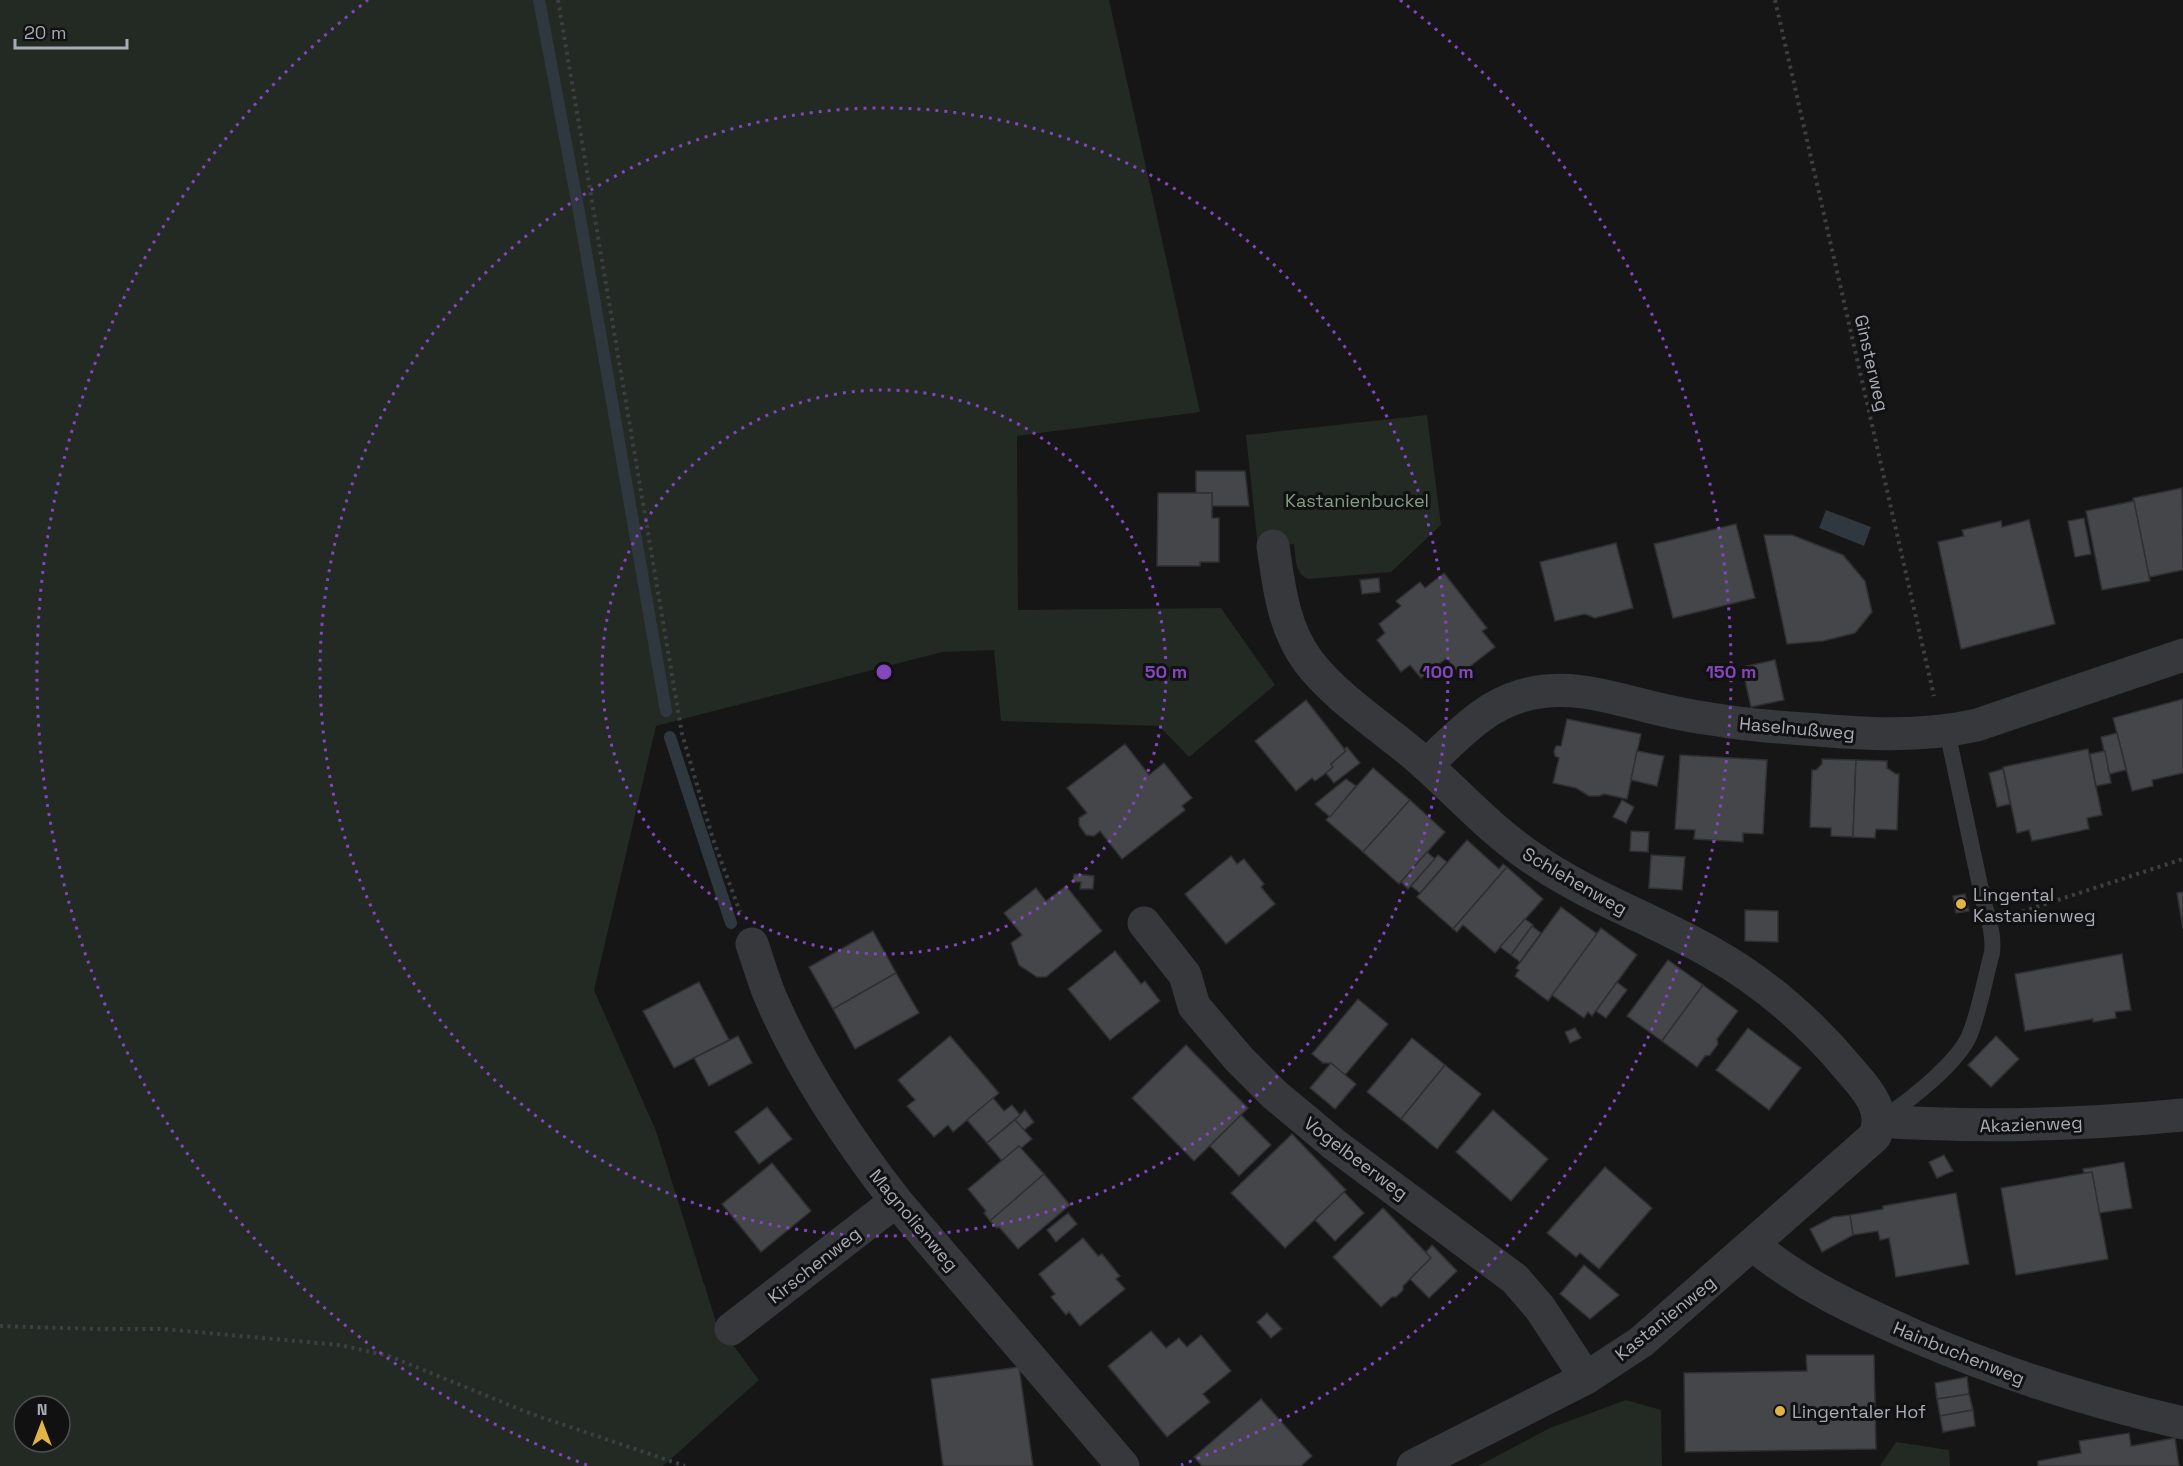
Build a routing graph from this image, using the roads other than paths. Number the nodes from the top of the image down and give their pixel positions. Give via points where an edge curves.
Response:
1 (1273, 546) dead end
2 (2183, 655) edge
3 (1945, 732) junction
4 (1426, 765) junction
5 (1144, 923) dead end
6 (752, 944) road end
7 (2183, 1115) edge
8 (1879, 1121) junction
9 (896, 1201) junction
10 (1752, 1245) junction
11 (731, 1329) dead end
12 (1586, 1378) junction
13 (2183, 1423) edge
14 (1123, 1466) edge
15 (1413, 1466) edge

1 - 4 street, Schlehenweg via 1285,614 1307,659 1327,683
2 - 3 street, Haselnußweg via 1997,719
3 - 4 street, Haselnußweg via 1849,733 1767,726 1676,712 1596,693 1552,690 1498,705
3 - 8 lane via 1990,922 1992,953 1970,1034 1927,1084
4 - 8 street, Schlehenweg via 1509,842 1546,868 1712,952 1765,988 1839,1056 1872,1098
5 - 12 street, Vogelbeerweg via 1185,975 1194,1006 1239,1059 1335,1145 1515,1279 1540,1308
6 - 9 street, Magnolienweg via 770,996 803,1063 846,1134
7 - 8 street, Akazienweg via 1988,1126
8 - 10 street, Kastanienweg via 1875,1136
9 - 11 street, Kirschenweg
9 - 14 street, Magnolienweg
10 - 12 street, Kastanienweg via 1641,1342
10 - 13 street, Hainbuchenweg via 1818,1291 1965,1358 2045,1386
12 - 15 street, Kastanienweg

